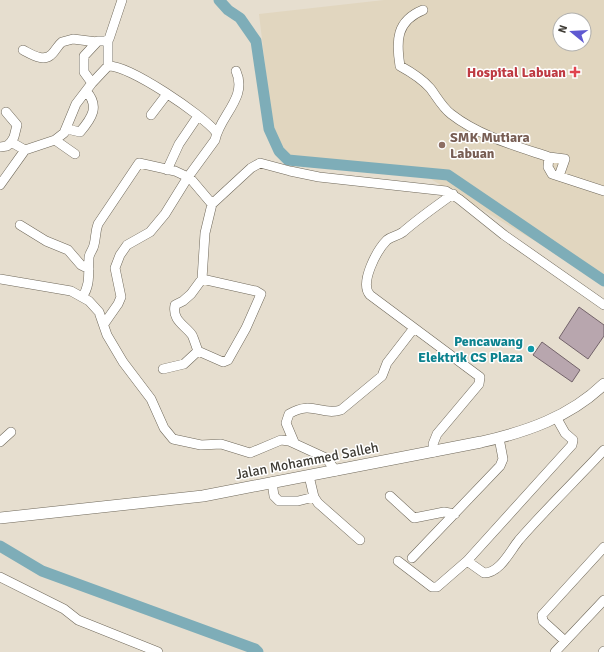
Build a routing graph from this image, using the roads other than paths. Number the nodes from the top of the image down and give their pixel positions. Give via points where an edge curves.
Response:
1 (122, 0) edge
2 (423, 10) dead end
3 (108, 40) junction
4 (97, 42) junction
5 (22, 50) dead end
6 (108, 66) junction
7 (236, 71) dead end
8 (92, 83) junction
9 (86, 91) junction
10 (167, 94) junction
11 (6, 112) dead end
12 (151, 115) dead end
13 (198, 116) junction
14 (67, 129) junction
15 (216, 132) junction
16 (55, 140) junction
17 (11, 142) junction
18 (0, 147) edge
19 (25, 150) junction
20 (75, 154) dead end
21 (549, 156) junction
22 (167, 170) junction
23 (559, 176) junction
24 (188, 177) junction
25 (0, 185) edge
26 (604, 191) edge
27 (453, 194) junction
28 (212, 204) junction
29 (20, 225) dead end
30 (89, 269) junction
31 (0, 279) edge
32 (202, 279) junction
33 (82, 297) junction
34 (604, 305) edge
35 (104, 324) junction
36 (414, 328) junction
37 (198, 351) junction
38 (163, 369) dead end
39 (604, 384) edge
40 (556, 417) junction
41 (11, 432) dead end
42 (499, 438) junction
43 (0, 442) edge
44 (294, 442) junction
45 (604, 450) edge
46 (434, 452) junction
47 (336, 471) junction
48 (309, 476) junction
49 (272, 482) junction
50 (390, 496) dead end
51 (314, 497) junction
52 (455, 514) junction
53 (0, 518) edge
54 (360, 540) dead end
55 (604, 547) edge
56 (412, 558) dead end
57 (398, 561) dead end
58 (467, 561) junction
59 (0, 577) edge
60 (604, 600) edge
61 (565, 641) junction
62 (557, 651) edge
63 (158, 652) edge

1 - 3 street
2 - 21 street via 408,19 399,36 397,42 400,66 430,88 451,114 474,129
3 - 4 street
3 - 6 street
4 - 5 street via 73,39 62,42 45,58
4 - 8 street via 86,53 83,63 84,72
6 - 8 street
6 - 10 street via 115,66 136,75
7 - 15 street via 240,89
8 - 9 street
9 - 14 street via 76,104
9 - 14 street via 94,105 90,118 80,132
10 - 12 street
10 - 13 street
11 - 17 street via 17,125
13 - 15 street
13 - 22 street via 179,144
14 - 16 street
15 - 24 street via 215,140
16 - 19 street
16 - 20 street
17 - 18 street
17 - 19 street
19 - 25 street
21 - 23 street via 549,171
21 - 23 street via 565,159
22 - 24 street
22 - 30 street via 144,163 136,166 98,224 90,252
23 - 26 street
24 - 28 street
24 - 35 street via 165,214 150,232 127,246 120,255 115,268 121,297
27 - 28 street via 438,189 397,187 319,177 260,163 251,168
27 - 34 street via 504,235
27 - 36 street via 403,232 388,239 366,279 365,288 370,296
28 - 32 street via 205,233
29 - 30 street via 46,241 68,250 81,265
30 - 33 street via 89,282
31 - 33 street via 71,291
32 - 37 street via 174,309 180,324 192,335
32 - 37 street via 261,294 228,360 223,362
33 - 35 street via 99,312
35 - 44 street via 107,335 123,362 151,399 164,428 173,439 201,445 221,444 250,453 281,440
36 - 44 street via 386,363 382,376 341,410 307,407 289,414 286,423
36 - 46 street via 480,377 479,384 437,434 433,444
37 - 38 street via 184,364
39 - 40 main road, Jalan Mohammed Salleh
40 - 42 main road, Jalan Mohammed Salleh via 528,430
40 - 58 street via 573,440 572,445
41 - 43 street
42 - 46 main road, Jalan Mohammed Salleh
42 - 52 street via 503,459 500,466
44 - 47 street via 326,458
45 - 58 street via 518,541 506,559 484,573
46 - 47 main road, Jalan Mohammed Salleh
47 - 48 main road, Jalan Mohammed Salleh
48 - 49 main road, Jalan Mohammed Salleh
48 - 51 street
49 - 51 street via 274,496 279,501
49 - 53 main road, Jalan Mohammed Salleh via 203,496
50 - 52 street via 414,518 444,512
51 - 54 street
52 - 56 street
55 - 61 street via 542,615 543,621
57 - 58 street via 437,587
59 - 63 street via 64,609 78,620
60 - 61 street
61 - 62 street

